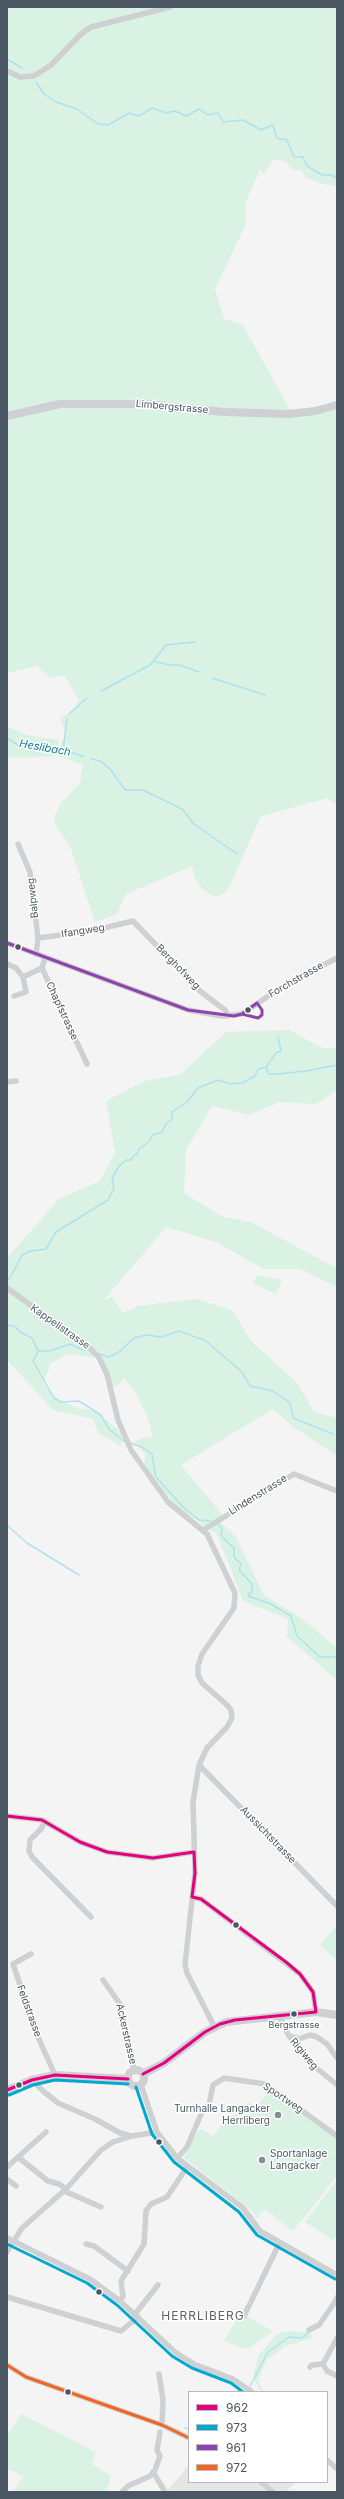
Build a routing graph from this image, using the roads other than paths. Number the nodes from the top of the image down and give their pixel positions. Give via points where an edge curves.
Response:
1 (170, 7) edge
2 (7, 72) edge
3 (337, 405) edge
4 (7, 416) edge
5 (18, 844) dead end
6 (128, 921) joint
7 (38, 938) junction
8 (7, 943) edge
9 (36, 954) junction
10 (45, 957) junction
11 (337, 958) edge
12 (7, 964) edge
13 (42, 968) junction
14 (22, 977) junction
15 (14, 996) dead end
16 (228, 1016) junction
17 (87, 1064) dead end
18 (16, 1080) dead end
19 (7, 1082) edge
20 (7, 1288) edge
21 (337, 1491) edge
22 (203, 1530) junction
23 (198, 1765) junction
24 (7, 1816) edge
25 (45, 1821) junction
26 (194, 1852) junction
27 (192, 1897) junction
28 (337, 1906) edge
29 (91, 1917) dead end
30 (30, 1954) dead end
31 (103, 1980) dead end
32 (316, 2012) junction
33 (337, 2015) edge
34 (279, 2016) junction
35 (214, 2026) junction
36 (289, 2036) junction
37 (337, 2058) edge
38 (134, 2070) junction
39 (143, 2074) junction
40 (55, 2075) junction
41 (128, 2078) junction
42 (32, 2080) junction
43 (140, 2085) junction
44 (337, 2085) edge
45 (7, 2090) edge
46 (46, 2132) dead end
47 (157, 2132) junction
48 (132, 2136) junction
49 (337, 2136) edge
50 (18, 2157) junction
51 (177, 2158) junction
52 (7, 2167) edge
53 (187, 2167) junction
54 (7, 2179) edge
55 (16, 2186) dead end
56 (65, 2190) junction
57 (102, 2207) dead end
58 (7, 2238) edge
59 (13, 2242) junction
60 (86, 2244) dead end
61 (279, 2244) junction
62 (7, 2252) edge
63 (128, 2271) junction
64 (337, 2275) edge
65 (158, 2285) dead end
66 (7, 2297) edge
67 (337, 2299) edge
68 (120, 2301) junction
69 (136, 2315) junction
70 (244, 2316) dead end
71 (309, 2330) dead end
72 (337, 2338) edge
73 (323, 2364) junction
74 (7, 2365) edge
75 (310, 2367) dead end
76 (159, 2374) dead end
77 (337, 2376) edge
78 (251, 2391) edge
79 (162, 2425) junction
80 (160, 2432) dead end
81 (188, 2438) edge
82 (328, 2461) edge
83 (337, 2469) edge
84 (153, 2472) junction
85 (262, 2483) edge
86 (164, 2490) dead end
87 (122, 2492) edge
88 (273, 2492) edge

1 - 2 street via 91,28 81,34 51,65 34,76 20,77
3 - 4 street, Limbergstrasse via 289,414 224,412 145,404 60,404
5 - 7 street, Balpweg via 30,872
6 - 7 street, Ifangweg via 91,931
6 - 16 street, Berghofweg via 135,922 201,992 225,1010
7 - 9 street, Balpweg
8 - 9 street, Forchstrasse
9 - 10 street, Forchstrasse
10 - 13 street
10 - 16 street, Forchstrasse via 188,1010
11 - 16 street, Forchstrasse via 286,984 242,1014
12 - 14 street via 16,968
13 - 14 street
13 - 17 street, Chapfstrasse
14 - 15 street via 26,992
18 - 19 street
20 - 22 street, Kappelistrasse via 86,1344 98,1356 107,1374 118,1420 129,1447 168,1502
21 - 22 street, Lindenstrasse via 294,1474
22 - 23 street via 210,1540 236,1601 234,1608 202,1654 198,1666 198,1675 202,1683 226,1704 231,1710 232,1718 207,1748
23 - 26 street via 193,1802
23 - 28 street, Aussichtstrasse
24 - 25 street via 30,1817
25 - 26 street via 80,1842 107,1852 153,1858
25 - 29 street via 30,1840 29,1851
26 - 27 street
27 - 32 street via 201,1900 300,1974 313,1992
27 - 35 street via 186,1970
30 - 40 street, Feldstrasse via 13,1964 38,2037
31 - 38 street, Ackerstrasse via 120,2004
32 - 33 street
32 - 34 street
34 - 35 street via 235,2020
34 - 36 street, Rigiweg
35 - 39 street via 164,2063
36 - 37 street via 298,2039 310,2035 317,2037 327,2044
36 - 44 street, Rigiweg via 307,2060
38 - 39 street
38 - 41 street
39 - 43 street via 144,2081
40 - 41 street
40 - 42 street
41 - 43 street via 132,2086
42 - 45 street
42 - 48 street via 58,2103 96,2119 115,2131
43 - 47 street
46 - 50 street
47 - 48 street
47 - 51 street
48 - 56 street via 113,2142 101,2150
49 - 51 street, Sportweg via 265,2084 224,2078 213,2086 209,2105 202,2112 187,2146
50 - 52 street
50 - 56 street via 48,2181 59,2184
51 - 53 street
53 - 61 street via 243,2208 260,2231
53 - 63 street via 167,2197 151,2204 146,2211 144,2244
54 - 55 street
56 - 57 street
56 - 59 street via 34,2216
58 - 59 street
59 - 62 street
59 - 68 street via 69,2267
60 - 63 street via 94,2246
61 - 64 street
61 - 70 street
63 - 68 street via 120,2284 123,2296
65 - 69 street
66 - 69 street via 121,2331
67 - 71 street via 319,2326
68 - 69 street
69 - 78 street via 163,2343 185,2359 233,2379
72 - 73 street
73 - 75 street
73 - 77 street via 327,2371
74 - 79 street via 26,2377
76 - 79 street via 163,2400
79 - 81 street
80 - 84 street via 157,2450 160,2456
82 - 83 street
84 - 86 street
84 - 87 street
85 - 88 street

